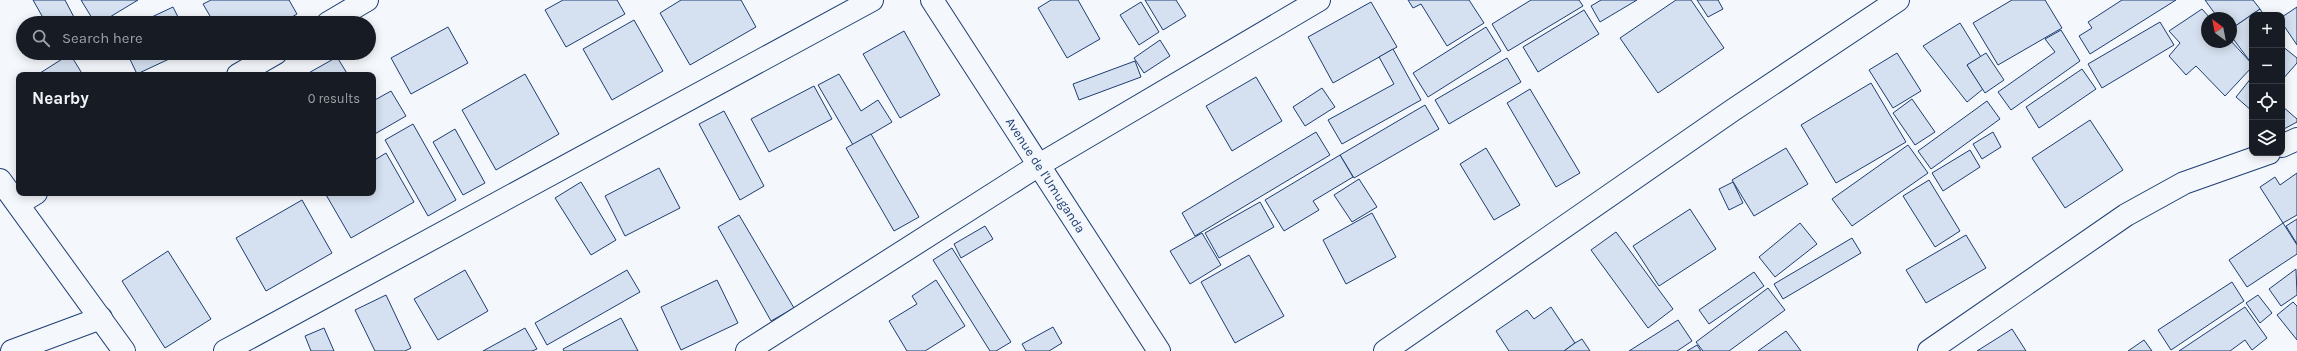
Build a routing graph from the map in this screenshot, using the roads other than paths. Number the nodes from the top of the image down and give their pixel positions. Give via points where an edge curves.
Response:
1 (367, 0) edge
2 (872, 0) edge
3 (932, 0) edge
4 (1319, 0) edge
5 (1898, 0) edge
6 (340, 16) edge
7 (264, 60) edge
8 (243, 72) edge
9 (2297, 139) edge
10 (2285, 145) edge
11 (2260, 156) edge
12 (1039, 165) junction
13 (0, 180) edge
14 (16, 191) edge
15 (27, 198) edge
16 (101, 318) junction
17 (12, 351) edge
18 (124, 351) edge
19 (224, 351) edge
20 (747, 351) edge
21 (1159, 351) edge
22 (1385, 351) edge
23 (1930, 351) edge

1 - 6 street
2 - 19 street
3 - 12 street, Avenue de l'Umuganda
4 - 12 street
5 - 22 street via 1733,110
7 - 8 street
9 - 10 street
11 - 23 street via 2184,183 2126,215
12 - 20 street
12 - 21 street, Avenue de l'Umuganda
13 - 14 street
15 - 16 street
16 - 17 street
16 - 18 street

